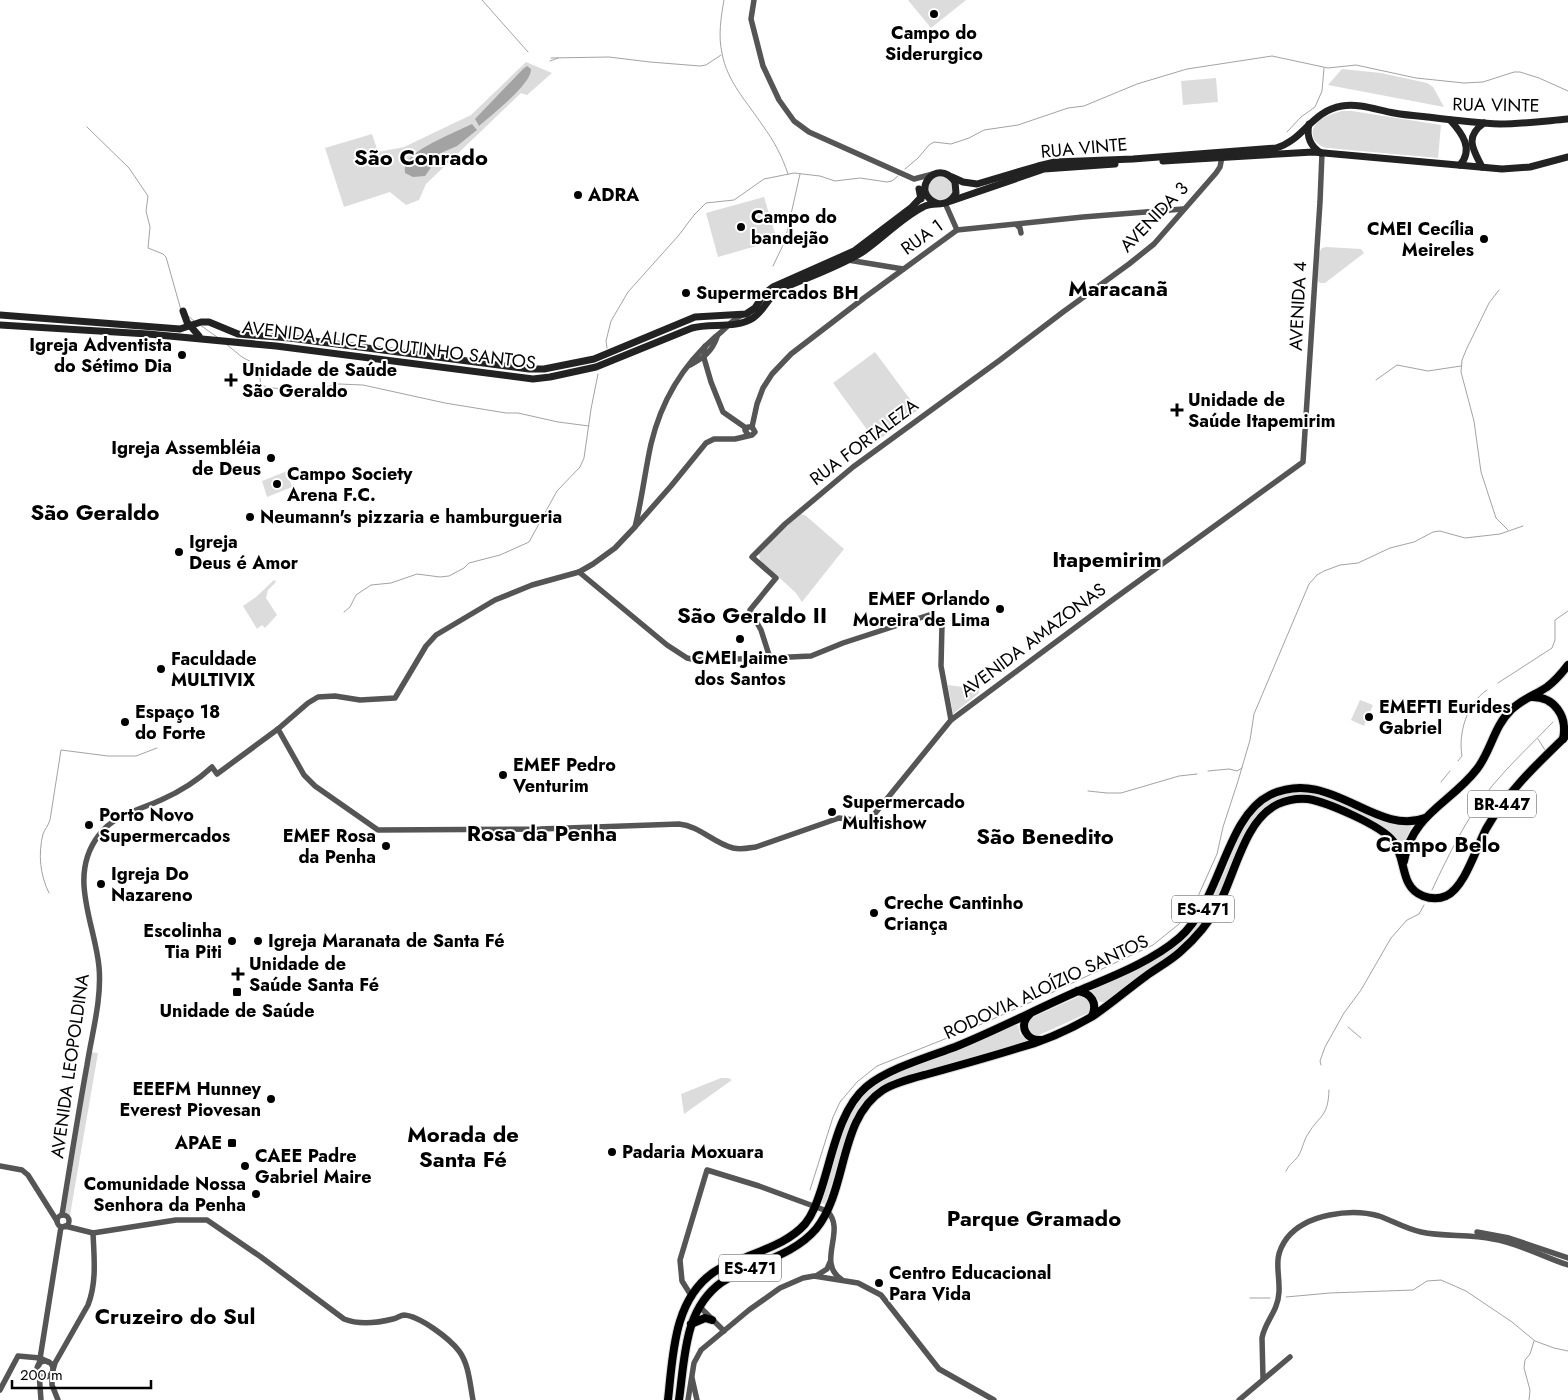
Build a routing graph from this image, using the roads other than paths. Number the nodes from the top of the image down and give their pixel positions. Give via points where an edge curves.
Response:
1 (754, 0) edge
2 (1568, 119) edge
3 (1450, 120) junction
4 (1310, 123) junction
5 (1484, 123) junction
6 (1322, 153) junction
7 (1222, 154) junction
8 (1568, 157) edge
9 (1460, 165) junction
10 (1482, 167) junction
11 (933, 174) junction
12 (952, 177) junction
13 (914, 179) junction
14 (922, 193) junction
15 (944, 203) junction
16 (1183, 209) junction
17 (1017, 225) junction
18 (957, 230) junction
19 (1021, 233) dead end
20 (847, 258) junction
21 (903, 269) junction
22 (0, 314) edge
23 (746, 314) junction
24 (200, 322) junction
25 (728, 324) junction
26 (0, 325) edge
27 (190, 326) junction
28 (222, 327) junction
29 (180, 329) junction
30 (718, 335) junction
31 (200, 338) junction
32 (220, 341) junction
33 (705, 346) junction
34 (704, 358) junction
35 (1000, 360) joint
36 (685, 368) junction
37 (749, 427) junction
38 (1303, 462) joint
39 (634, 528) junction
40 (579, 572) junction
41 (770, 658) junction
42 (1568, 665) edge
43 (1526, 698) junction
44 (951, 720) junction
45 (278, 729) junction
46 (1565, 736) edge
47 (1425, 818) junction
48 (1404, 866) junction
49 (1077, 991) junction
50 (1030, 1013) junction
51 (1092, 1016) junction
52 (1044, 1039) junction
53 (0, 1166) edge
54 (815, 1207) junction
55 (828, 1211) junction
56 (62, 1215) junction
57 (57, 1221) junction
58 (66, 1226) junction
59 (1477, 1232) dead end
60 (93, 1233) junction
61 (1568, 1258) edge
62 (830, 1262) junction
63 (1568, 1265) edge
64 (814, 1276) junction
65 (843, 1280) junction
66 (696, 1301) junction
67 (712, 1320) junction
68 (690, 1324) junction
69 (724, 1330) junction
70 (1290, 1357) dead end
71 (40, 1362) junction
72 (53, 1372) junction
73 (38, 1373) junction
74 (692, 1374) junction
75 (1263, 1378) junction
76 (0, 1390) edge
77 (41, 1400) edge
78 (58, 1400) edge
79 (473, 1400) edge
80 (668, 1400) edge
81 (679, 1400) edge
82 (688, 1400) edge
83 (697, 1400) edge
84 (994, 1400) edge
85 (1239, 1400) edge

1 - 13 street via 751,19 764,66 779,100 794,121 809,132
2 - 5 main road, RUA VINTE
3 - 4 main road, RUA VINTE via 1351,105 1330,108
3 - 5 main road, RUA VINTE
3 - 9 main road via 1461,133 1466,146
4 - 6 main road via 1309,140
4 - 7 main road, RUA VINTE via 1280,147
5 - 10 main road via 1474,131 1472,140
6 - 7 main road, AVENIDA ALICE COUTINHO SANTOS
6 - 9 main road, AVENIDA ALICE COUTINHO SANTOS
6 - 38 street, AVENIDA 4
7 - 12 main road, RUA VINTE via 1055,162 978,184
7 - 15 main road, AVENIDA ALICE COUTINHO SANTOS via 1049,168
7 - 16 street, AVENIDA 3 via 1216,173
8 - 10 main road, AVENIDA ALICE COUTINHO SANTOS via 1530,167
9 - 10 main road, AVENIDA ALICE COUTINHO SANTOS
11 - 12 main road via 946,173
11 - 13 street
11 - 14 main road
12 - 15 main road via 957,187 953,198
13 - 14 street
14 - 15 main road via 933,202
14 - 20 main road, AVENIDA ALICE COUTINHO SANTOS via 912,208
15 - 18 street
15 - 20 main road, AVENIDA ALICE COUTINHO SANTOS via 918,209 862,252
16 - 17 street, RUA 1
16 - 35 street, AVENIDA 3 via 1154,244
17 - 18 street, RUA 1
17 - 19 street
18 - 21 street, RUA 1
20 - 21 street
20 - 23 main road, AVENIDA ALICE COUTINHO SANTOS via 772,287
20 - 25 main road, AVENIDA ALICE COUTINHO SANTOS via 780,290 753,318
21 - 37 street, RUA 1 via 785,360 763,388
22 - 29 main road
23 - 25 street
23 - 28 main road, AVENIDA ALICE COUTINHO SANTOS via 689,319 594,359 539,370 238,334
24 - 27 main road
24 - 28 main road, AVENIDA ALICE COUTINHO SANTOS
24 - 31 main road
25 - 30 street
25 - 32 main road, AVENIDA ALICE COUTINHO SANTOS via 692,328 596,367 539,379
26 - 31 main road, AVENIDA ALICE COUTINHO SANTOS
27 - 29 main road
27 - 29 main road via 184,314 184,324
27 - 31 main road
28 - 32 main road
30 - 33 street
30 - 34 street
31 - 32 main road, AVENIDA ALICE COUTINHO SANTOS
33 - 34 street
33 - 36 street
34 - 36 street
34 - 37 street via 723,412
35 - 41 street, RUA FORTALEZA via 840,477 752,557 776,578 750,610
36 - 39 street via 659,418
37 - 39 street, RUA 1 via 755,430 754,434 706,443
38 - 44 street, AVENIDA AMAZONAS
39 - 40 street via 615,548
40 - 41 street via 687,658
40 - 45 street via 494,600 448,626 426,646 395,698 318,697
41 - 44 street via 811,656 929,615 942,624 942,666
42 - 43 main road, BR-447 via 1546,688
43 - 46 main road via 1544,698 1559,708
43 - 47 main road, BR-447 via 1499,724 1475,771
44 - 45 street, AVENIDA AMAZONAS via 868,822 839,818 743,849 722,844 680,824 378,830 304,775
45 - 56 street, AVENIDA LEOPOLDINA via 217,774 212,768 183,789 109,824 89,852 84,893 100,979
46 - 48 main road, RODOVIA ALOÍZIO SANTOS / BR-447 via 1504,801 1453,892 1436,898 1418,894 1407,882
47 - 48 main road, BR-447 via 1409,843
47 - 49 main road, RODOVIA ALOÍZIO SANTOS / ES-471 via 1395,821 1333,795 1307,788 1269,795 1256,804 1243,821 1208,900 1186,931 1155,955
48 - 51 main road, RODOVIA ALOÍZIO SANTOS / ES-471 via 1394,842 1377,826 1316,801 1298,799 1278,804 1266,812 1251,831 1220,902 1200,933 1178,954
49 - 50 main road, RODOVIA ALOÍZIO SANTOS / ES-471
49 - 51 main road via 1091,997
50 - 52 main road via 1024,1030 1032,1039
50 - 54 main road, RODOVIA ALOÍZIO SANTOS / ES-471 via 888,1074 866,1088 842,1122
51 - 52 main road, RODOVIA ALOÍZIO SANTOS / ES-471
52 - 55 main road, RODOVIA ALOÍZIO SANTOS / ES-471 via 904,1081 880,1092 855,1125
53 - 57 street via 22,1170 28,1175
54 - 55 street
54 - 66 main road, RODOVIA ALOÍZIO SANTOS / ES-471 via 805,1224 792,1235 713,1273
54 - 66 street via 707,1170 680,1260 682,1281
55 - 62 street via 834,1226
55 - 66 main road, RODOVIA ALOÍZIO SANTOS / ES-471 via 800,1244 722,1282
56 - 57 street
56 - 58 street via 67,1217
57 - 58 street
58 - 60 street
58 - 71 street
59 - 61 street via 1509,1238
60 - 72 street via 95,1275 92,1295
60 - 79 street via 176,1220 207,1220 344,1319 376,1322 404,1315 433,1329 460,1352
62 - 64 street
62 - 65 street via 836,1275
63 - 75 street via 1493,1239 1423,1233 1368,1214 1321,1216 1289,1236 1277,1262 1279,1292 1276,1309 1262,1338
64 - 65 street
64 - 69 street via 780,1288
65 - 84 street via 858,1283 881,1296 939,1369
66 - 67 street
66 - 68 main road, RODOVIA ALOÍZIO SANTOS / ES-471
66 - 80 main road, RODOVIA ALOÍZIO SANTOS / ES-471 via 682,1313
67 - 68 main road via 705,1318
67 - 69 street
68 - 81 main road, RODOVIA ALOÍZIO SANTOS / ES-471
69 - 74 street via 696,1356
70 - 75 street
71 - 72 street via 48,1362
71 - 73 street
71 - 76 street via 18,1356
72 - 73 street via 46,1377
72 - 78 street via 52,1385
73 - 77 street
74 - 82 street
74 - 83 street
75 - 85 street

